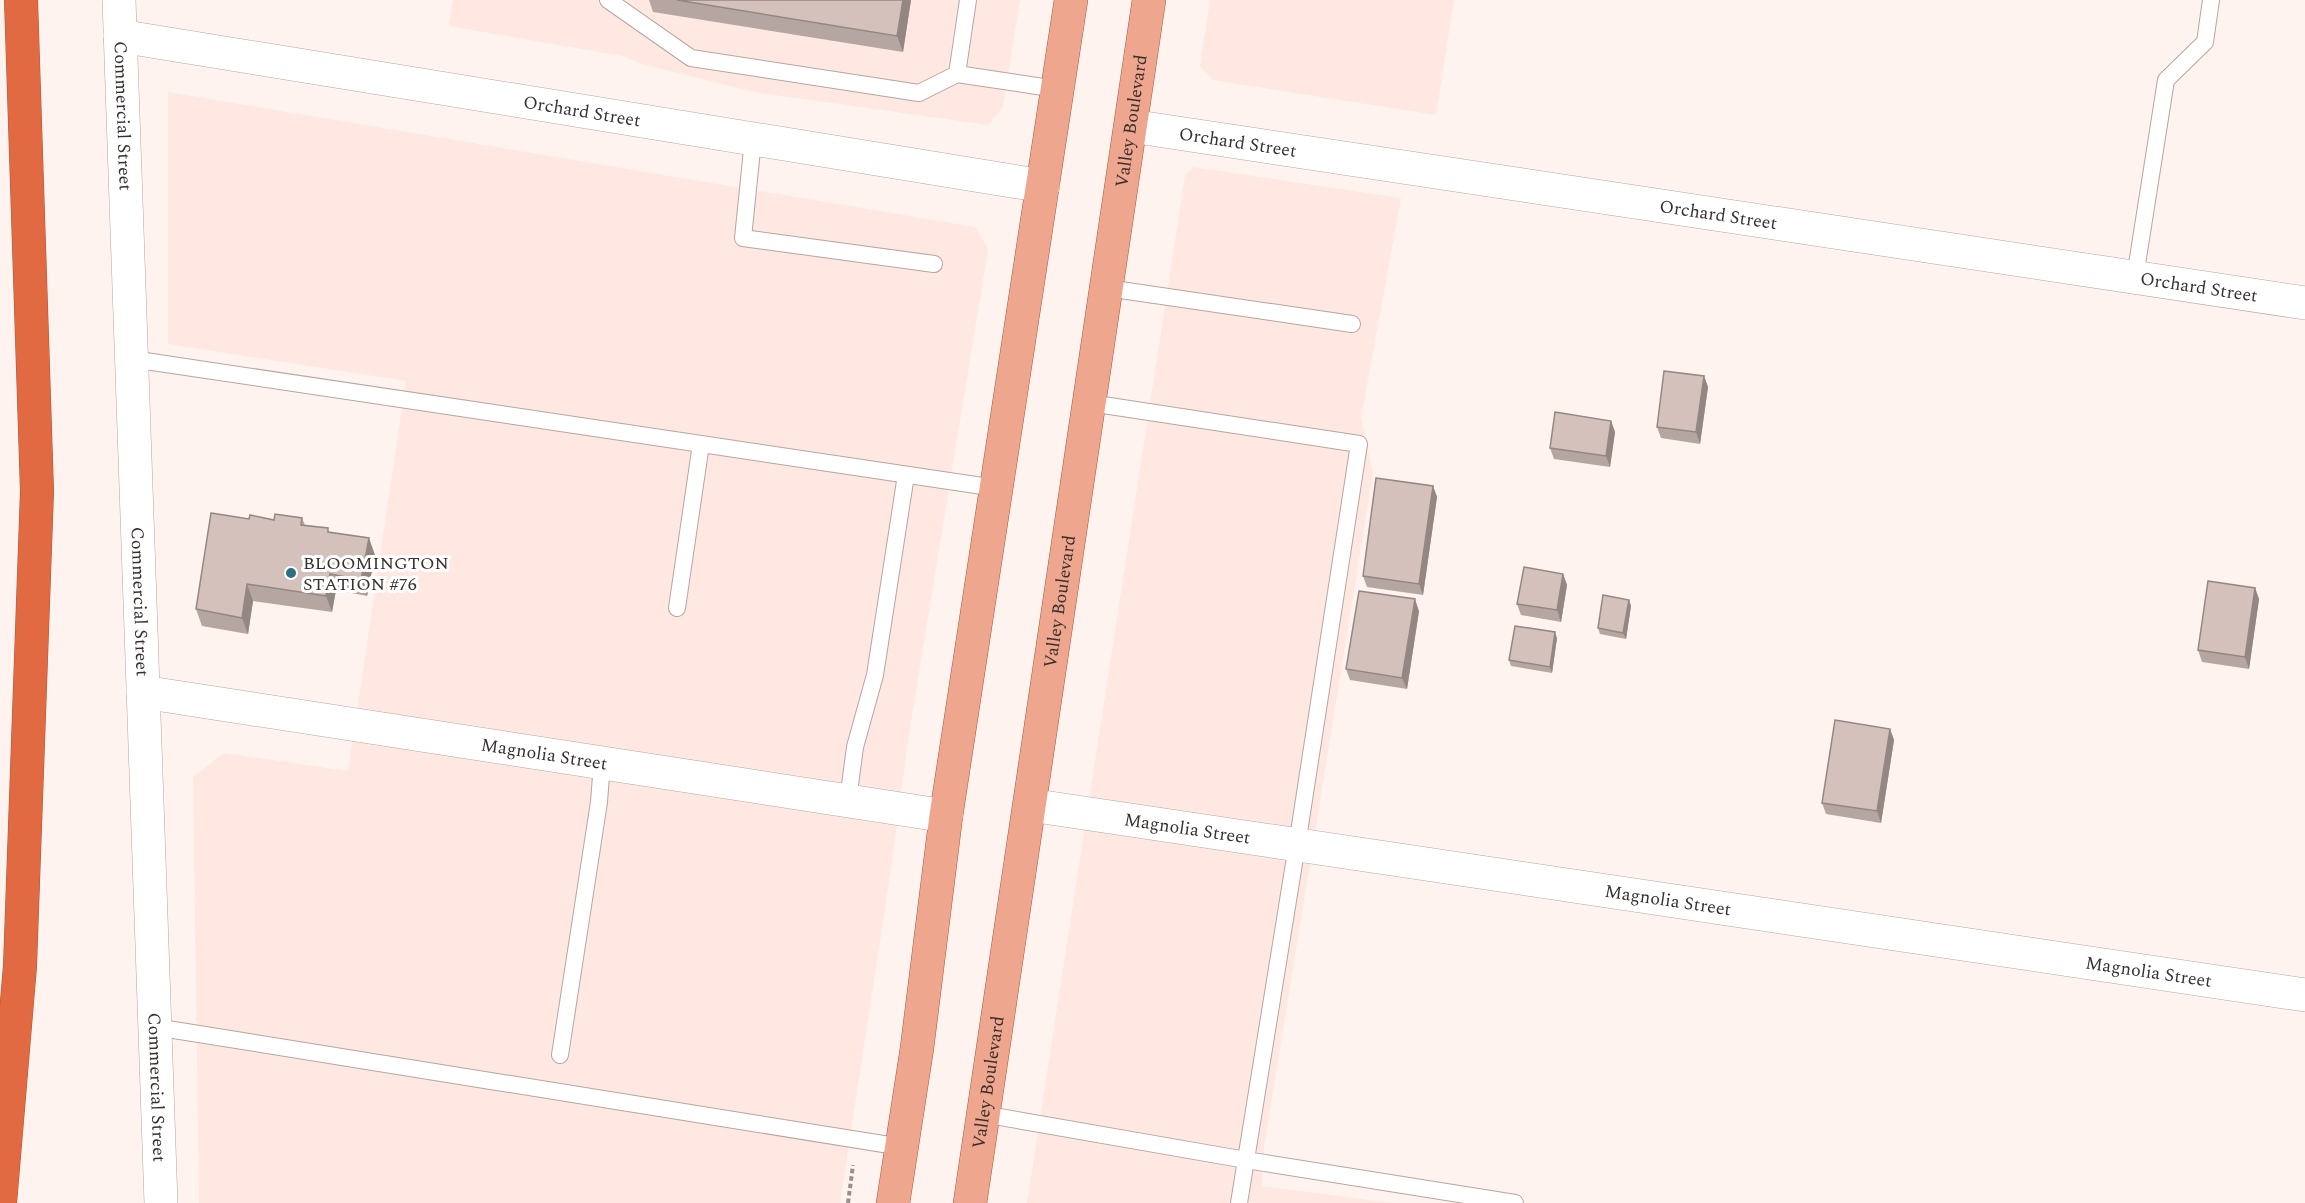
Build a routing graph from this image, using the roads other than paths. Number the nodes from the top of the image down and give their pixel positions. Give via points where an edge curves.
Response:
1 (21, 0) edge
2 (119, 0) edge
3 (608, 0) edge
4 (968, 0) edge
5 (1071, 0) edge
6 (1149, 0) edge
7 (2211, 0) edge
8 (120, 36) junction
9 (957, 74) junction
10 (1057, 89) junction
11 (1131, 126) junction
12 (753, 140) junction
13 (1043, 186) junction
14 (934, 264) dead end
15 (2135, 277) junction
16 (1107, 288) junction
17 (2305, 303) edge
18 (1352, 324) dead end
19 (132, 359) junction
20 (1090, 403) junction
21 (701, 444) junction
22 (906, 475) junction
23 (996, 488) junction
24 (677, 608) dead end
25 (143, 692) junction
26 (602, 763) junction
27 (848, 801) junction
28 (1030, 805) junction
29 (946, 816) junction
30 (1298, 845) junction
31 (2305, 996) edge
32 (155, 1027) junction
33 (560, 1054) dead end
34 (983, 1114) junction
35 (902, 1147) junction
36 (1246, 1160) junction
37 (0, 1203) edge
38 (161, 1203) edge
39 (893, 1203) edge
40 (970, 1203) edge
41 (1239, 1203) edge
42 (1515, 1203) edge

1 - 37 highway via 37,491 20,966
2 - 8 street, Commercial Street
3 - 9 lane via 691,58 919,93
4 - 9 lane
5 - 10 main road
6 - 11 main road, Valley Boulevard
7 - 15 lane via 2205,42 2166,80
8 - 12 street, Orchard Street
8 - 19 street, Commercial Street
9 - 10 lane
10 - 13 main road
11 - 15 street, Orchard Street
11 - 16 main road, Valley Boulevard
12 - 13 street, Orchard Street
12 - 14 lane via 742,238
13 - 23 main road
15 - 17 street, Orchard Street
16 - 18 lane
16 - 20 main road, Valley Boulevard
19 - 21 lane
19 - 25 street, Commercial Street
20 - 28 main road, Valley Boulevard
20 - 30 lane via 1359,444
21 - 22 lane
21 - 24 lane
22 - 23 lane
22 - 27 lane via 875,675 855,747
23 - 29 main road
25 - 26 street, Magnolia Street
25 - 32 street, Commercial Street
26 - 27 street, Magnolia Street
26 - 33 lane
27 - 29 street, Magnolia Street
28 - 30 street, Magnolia Street
28 - 34 main road, Valley Boulevard
29 - 35 main road
30 - 31 street, Magnolia Street
30 - 36 lane
32 - 35 lane
32 - 38 street, Commercial Street
34 - 36 lane
34 - 40 main road, Valley Boulevard
35 - 39 main road
36 - 41 lane
36 - 42 lane

